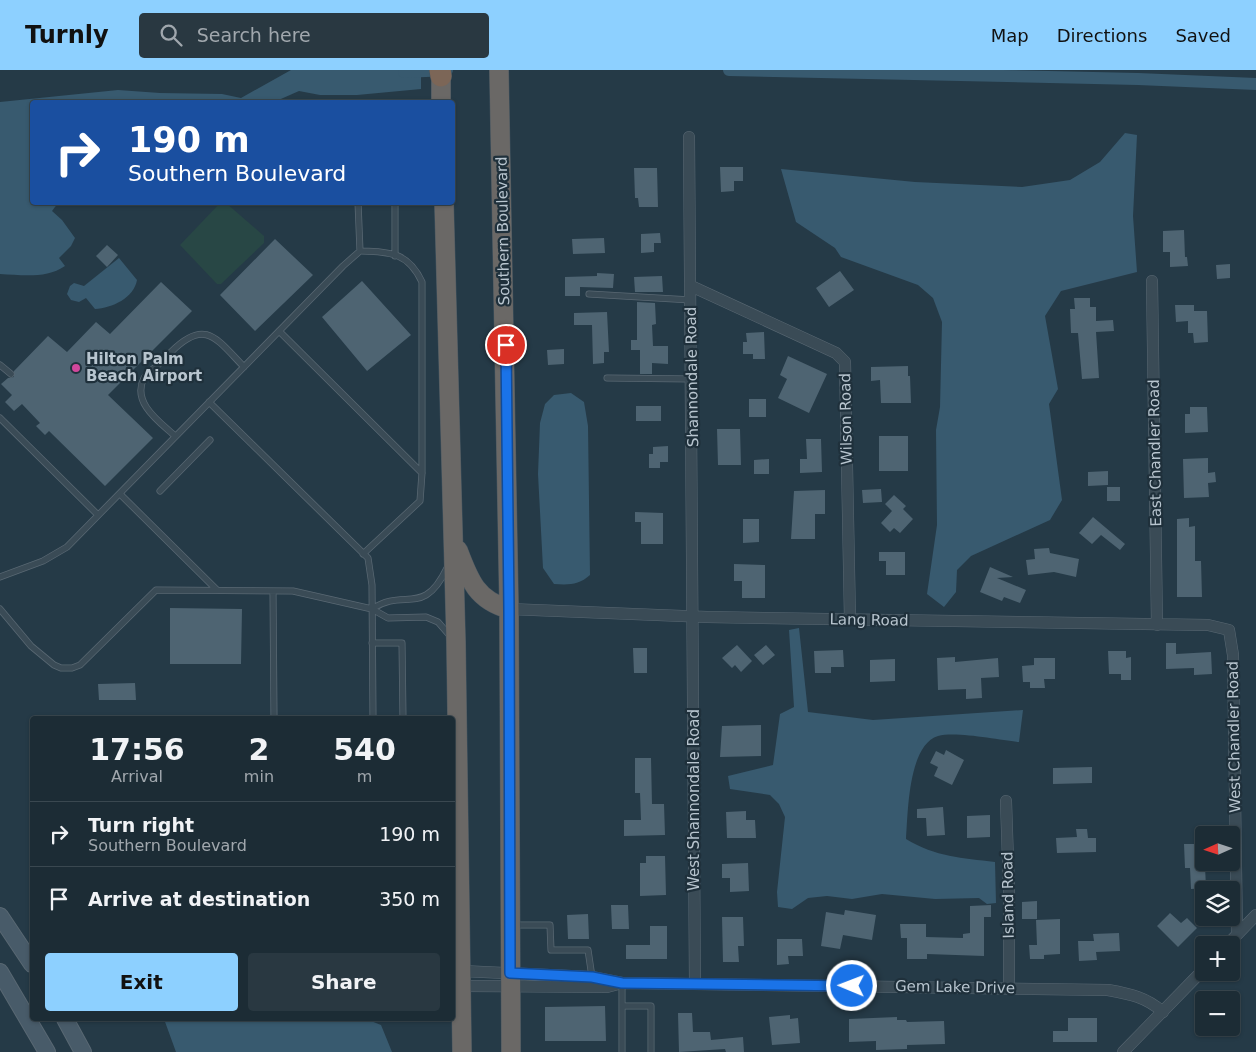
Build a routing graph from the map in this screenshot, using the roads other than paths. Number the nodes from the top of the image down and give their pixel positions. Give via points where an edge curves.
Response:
1 (499, 70) edge
2 (440, 72) edge
3 (441, 100) edge
4 (689, 137) dead end
5 (358, 205) edge
6 (395, 205) edge
7 (444, 205) edge
8 (360, 251) junction
9 (395, 256) junction
10 (1152, 282) dead end
11 (691, 286) junction
12 (589, 294) dead end
13 (691, 300) junction
14 (279, 331) junction
15 (170, 352) dead end
16 (158, 364) dead end
17 (0, 365) edge
18 (244, 367) junction
19 (10, 374) dead end
20 (608, 378) dead end
21 (692, 380) junction
22 (209, 402) junction
23 (0, 418) edge
24 (175, 436) junction
25 (210, 440) dead end
26 (422, 473) junction
27 (160, 491) dead end
28 (120, 494) junction
29 (98, 515) junction
30 (453, 546) junction
31 (363, 554) junction
32 (0, 577) edge
33 (217, 590) junction
34 (273, 591) junction
35 (0, 609) edge
36 (372, 609) junction
37 (509, 609) junction
38 (694, 616) junction
39 (850, 619) junction
40 (1157, 625) junction
41 (1229, 630) joint
42 (456, 642) junction
43 (372, 643) junction
44 (274, 716) edge
45 (373, 716) edge
46 (403, 716) edge
47 (1006, 801) dead end
48 (1256, 915) edge
49 (0, 916) edge
50 (510, 925) junction
51 (1237, 934) joint
52 (30, 961) edge
53 (0, 972) edge
54 (592, 977) junction
55 (1195, 978) edge
56 (457, 979) edge
57 (510, 980) junction
58 (622, 983) junction
59 (695, 984) junction
60 (1008, 988) junction
61 (622, 1006) junction
62 (1163, 1012) junction
63 (66, 1021) edge
64 (47, 1052) edge
65 (83, 1052) edge
66 (462, 1052) edge
67 (511, 1052) edge
68 (622, 1052) edge
69 (651, 1052) edge
70 (1123, 1052) edge

1 - 37 highway, Southern Boulevard
2 - 3 highway
4 - 11 street, Shannondale Road
5 - 8 lane
6 - 9 lane
7 - 30 highway
8 - 9 lane
8 - 14 lane
9 - 26 lane via 415,267 422,282
10 - 40 street, East Chandler Road
11 - 13 street, Shannondale Road
11 - 39 street, Wilson Road via 836,353 845,362
12 - 13 lane
13 - 21 street, Shannondale Road
14 - 18 lane
14 - 26 lane
15 - 18 lane via 184,338 201,333 219,341
16 - 24 lane via 144,378 142,398 147,410
17 - 19 lane
18 - 22 lane
20 - 21 lane
21 - 38 street, Shannondale Road
22 - 24 lane
22 - 31 lane
23 - 29 lane
24 - 28 lane
25 - 27 lane
26 - 31 lane via 420,501
28 - 29 lane
28 - 33 lane
29 - 32 lane via 67,547 43,561
30 - 36 lane via 440,583 427,595 414,600 384,601
30 - 37 highway via 480,594 493,604
30 - 42 highway
31 - 36 lane via 368,558 370,568
33 - 34 lane
33 - 35 lane via 156,590 80,665 72,668 54,665 31,646
34 - 36 lane via 293,591
34 - 44 lane
36 - 42 lane via 388,618 426,616 438,622
36 - 43 lane
37 - 38 street, Lang Road
37 - 50 highway, Southern Boulevard
38 - 39 street, Lang Road
38 - 59 street, West Shannondale Road
39 - 40 street, Lang Road
40 - 41 street, Lang Road via 1208,624
41 - 51 street, West Chandler Road via 1233,655
42 - 56 highway
43 - 45 lane
43 - 46 lane via 402,643
47 - 60 street, Island Road
48 - 51 street
49 - 52 main road
50 - 54 lane via 550,925 551,950 588,950
50 - 57 highway, Southern Boulevard
53 - 64 main road
54 - 57 street, Gem Lake Drive
54 - 58 street, Gem Lake Drive
55 - 62 street
56 - 57 street, Gem Lake Drive
56 - 66 highway
57 - 58 street, Gem Lake Drive via 607,987
57 - 67 highway, Southern Boulevard
58 - 59 street, Gem Lake Drive
58 - 61 lane
59 - 60 street, Gem Lake Drive
60 - 62 street, Gem Lake Drive via 1108,990 1138,996
61 - 68 lane
61 - 69 lane via 651,1006
62 - 70 street
63 - 65 main road

